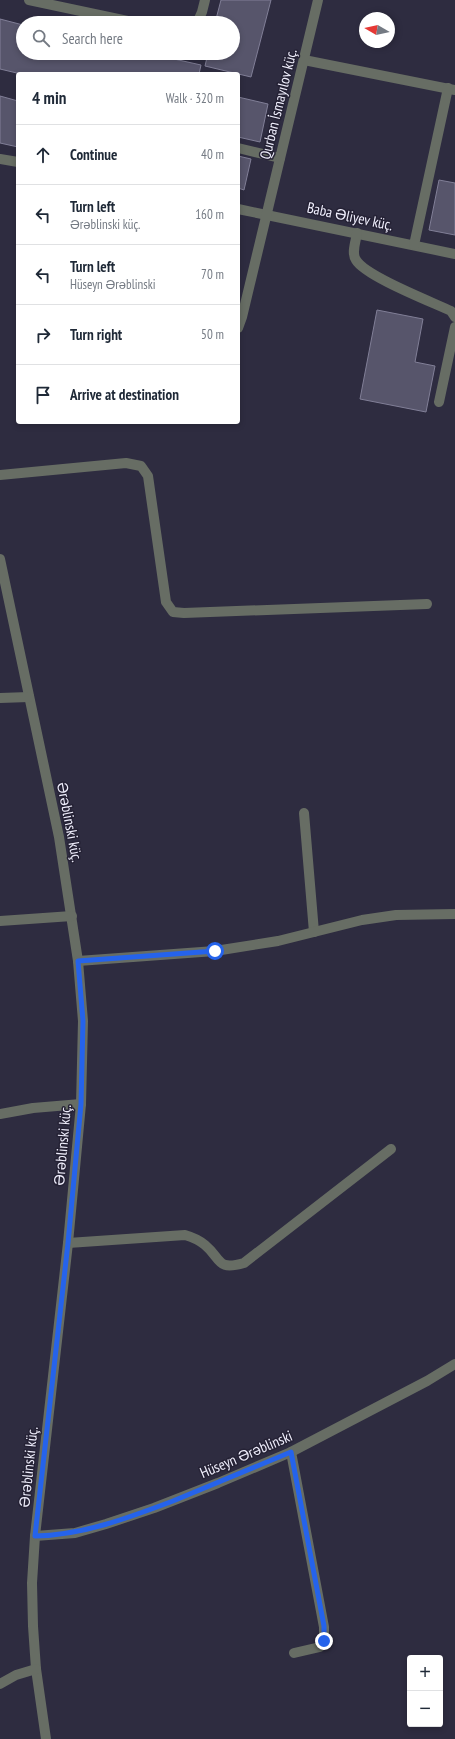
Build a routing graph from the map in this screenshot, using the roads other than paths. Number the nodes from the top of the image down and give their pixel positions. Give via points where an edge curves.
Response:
1 (29, 0) edge
2 (205, 0) edge
3 (318, 0) edge
4 (104, 16) edge
5 (200, 16) edge
6 (304, 60) junction
7 (452, 89) edge
8 (240, 148) edge
9 (0, 158) edge
10 (280, 158) junction
11 (16, 162) edge
12 (240, 209) edge
13 (267, 215) junction
14 (358, 233) junction
15 (414, 245) junction
16 (455, 254) edge
17 (455, 317) edge
18 (240, 322) edge
19 (455, 327) edge
20 (439, 402) dead end
21 (0, 475) edge
22 (0, 559) edge
23 (428, 604) dead end
24 (29, 697) junction
25 (0, 698) edge
26 (304, 813) dead end
27 (455, 914) edge
28 (72, 916) junction
29 (0, 921) edge
30 (314, 932) junction
31 (78, 961) junction
32 (81, 1104) junction
33 (0, 1114) edge
34 (391, 1149) dead end
35 (68, 1243) junction
36 (455, 1364) edge
37 (291, 1452) junction
38 (35, 1536) junction
39 (294, 1653) dead end
40 (36, 1669) junction
41 (0, 1684) edge
42 (46, 1739) edge

1 - 4 street
2 - 5 street
3 - 6 street, Qurban İsmayılov küç.
6 - 7 street
6 - 10 street, Qurban İsmayılov küç.
7 - 15 street
8 - 10 street
9 - 11 street
10 - 13 street, Qurban İsmayılov küç.
12 - 13 street, Baba Əliyev küç.
13 - 14 street, Baba Əliyev küç.
13 - 18 street, Qurban İsmayılov küç.
14 - 15 street, Baba Əliyev küç.
14 - 17 street via 354,252 355,259 361,267 451,311
15 - 16 street, Baba Əliyev küç.
19 - 20 street
21 - 23 street via 126,463 141,466 148,476 166,602 173,612
22 - 24 street, Ərəblinski küç.
24 - 25 street
24 - 28 street, Ərəblinski küç. via 59,837
26 - 30 street
27 - 30 street via 362,920
28 - 29 street
28 - 31 street, Ərəblinski küç.
30 - 31 street via 278,941 215,951
31 - 32 street, Ərəblinski küç. via 83,1021
32 - 33 street
32 - 35 street, Ərəblinski küç.
34 - 35 street via 244,1263 232,1266 221,1264 206,1245 185,1235
35 - 38 street, Ərəblinski küç.
36 - 37 street, Hüseyn Ərəblinski
37 - 38 street, Hüseyn Ərəblinski via 154,1508 106,1524 75,1533
37 - 39 street via 324,1626 324,1641 320,1647
38 - 40 street, Ərəblinski küç. via 32,1583
40 - 41 street via 16,1675
40 - 42 street, Ərəblinski küç.

